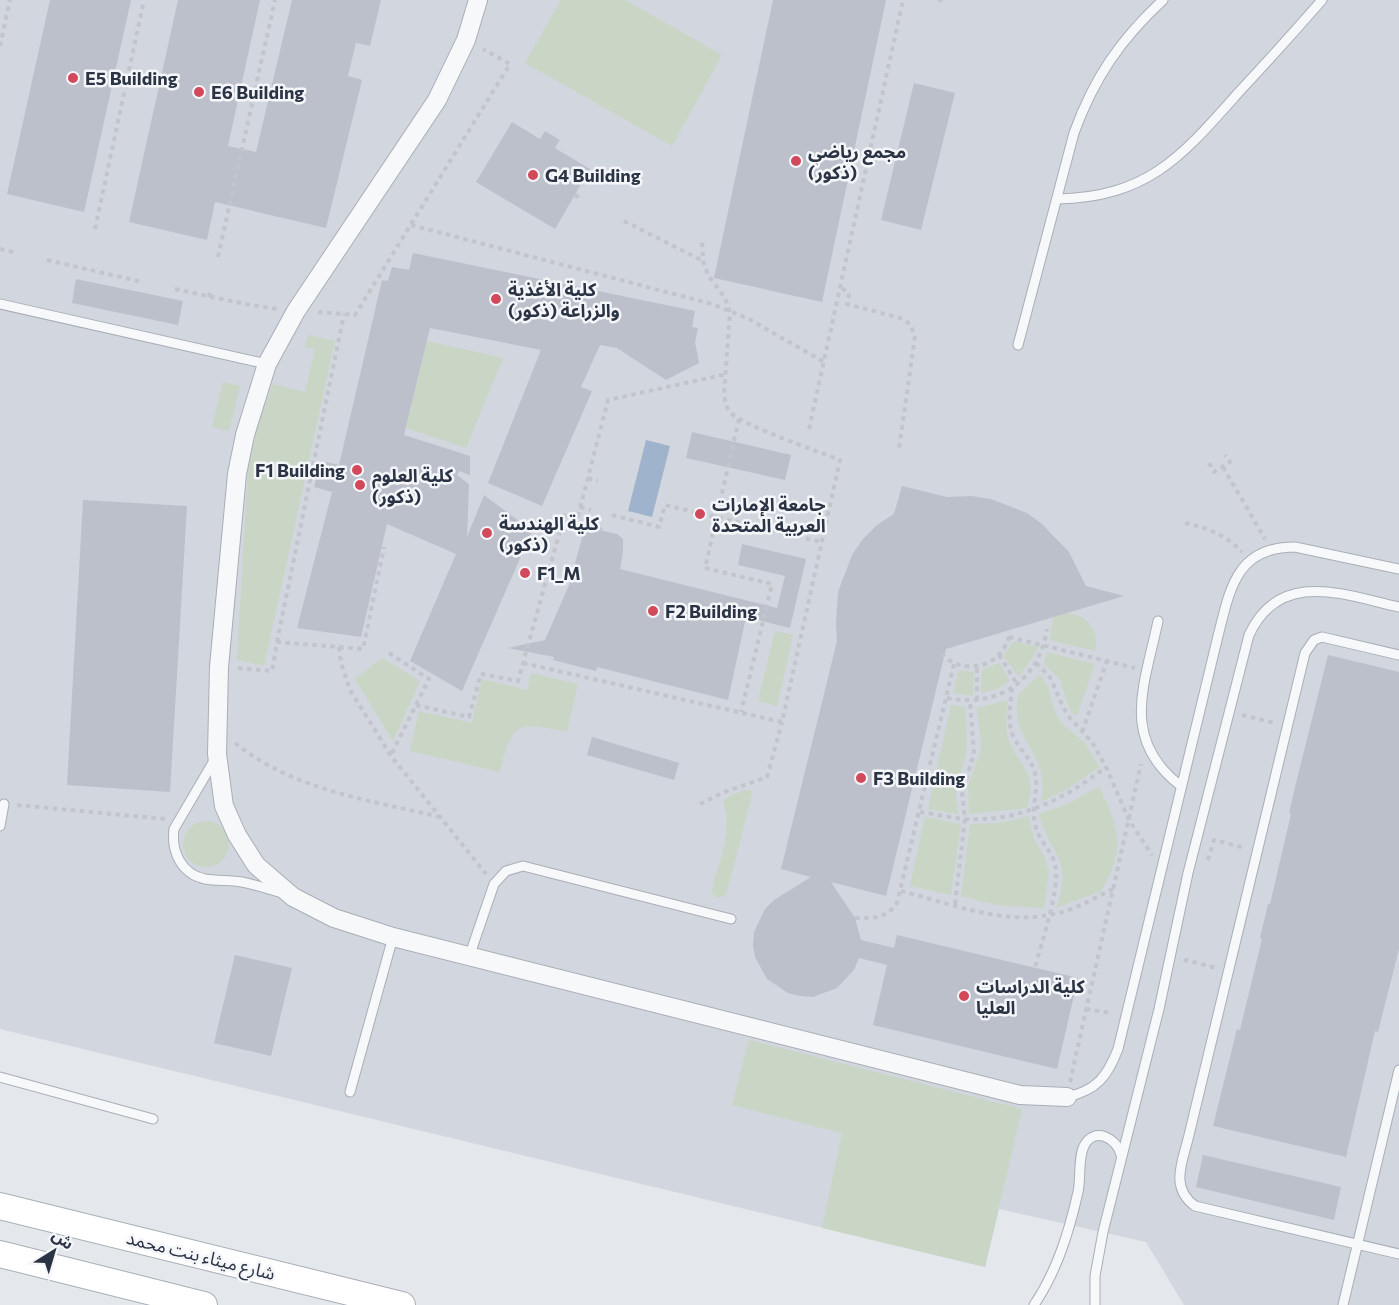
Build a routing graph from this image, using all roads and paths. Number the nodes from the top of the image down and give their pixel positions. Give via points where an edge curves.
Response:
1 (10, 0) edge
2 (144, 0) edge
3 (275, 0) edge
4 (478, 0) edge
5 (903, 0) edge
6 (938, 0) edge
7 (945, 0) edge
8 (1163, 0) edge
9 (1322, 0) edge
10 (0, 46) edge
11 (1057, 199) junction
12 (624, 221) dead end
13 (411, 225) dead end
14 (95, 230) dead end
15 (702, 240) dead end
16 (0, 249) edge
17 (17, 253) dead end
18 (218, 257) dead end
19 (47, 260) dead end
20 (703, 261) junction
21 (88, 263) dead end
22 (87, 269) junction
23 (142, 282) dead end
24 (842, 288) junction
25 (211, 289) dead end
26 (209, 297) dead end
27 (0, 304) edge
28 (730, 312) junction
29 (344, 314) dead end
30 (1018, 345) dead end
31 (824, 362) junction
32 (267, 364) junction
33 (727, 374) junction
34 (739, 419) junction
35 (809, 429) dead end
36 (898, 449) dead end
37 (1225, 455) dead end
38 (1209, 463) dead end
39 (1223, 467) junction
40 (588, 478) junction
41 (598, 482) dead end
42 (580, 507) junction
43 (591, 510) dead end
44 (612, 515) dead end
45 (717, 517) junction
46 (1185, 523) dead end
47 (822, 542) junction
48 (384, 547) dead end
49 (1271, 549) junction
50 (1250, 561) junction
51 (1399, 569) edge
52 (1399, 607) edge
53 (1158, 621) dead end
54 (1047, 629) dead end
55 (277, 642) junction
56 (1043, 646) junction
57 (339, 647) junction
58 (389, 653) dead end
59 (941, 654) dead end
60 (999, 655) junction
61 (1399, 655) edge
62 (1107, 661) junction
63 (523, 663) junction
64 (1036, 663) junction
65 (954, 664) junction
66 (219, 667) junction
67 (977, 667) junction
68 (1148, 670) junction
69 (1017, 684) junction
70 (1012, 688) junction
71 (947, 698) junction
72 (977, 700) junction
73 (970, 701) junction
74 (416, 705) junction
75 (741, 712) junction
76 (1241, 714) dead end
77 (782, 722) junction
78 (217, 725) junction
79 (1288, 726) junction
80 (1082, 732) junction
81 (1146, 743) junction
82 (217, 754) junction
83 (391, 756) junction
84 (1106, 767) junction
85 (1181, 786) junction
86 (4, 804) joint
87 (700, 804) dead end
88 (1034, 810) junction
89 (920, 812) junction
90 (441, 818) junction
91 (964, 819) junction
92 (178, 820) junction
93 (1129, 820) junction
94 (0, 826) edge
95 (1257, 851) junction
96 (1161, 865) junction
97 (1188, 873) junction
98 (494, 884) junction
99 (1113, 889) junction
100 (901, 891) junction
101 (293, 897) junction
102 (955, 905) junction
103 (1048, 915) junction
104 (855, 918) dead end
105 (731, 919) dead end
106 (393, 937) junction
107 (469, 957) junction
108 (1035, 968) dead end
109 (1183, 970) dead end
110 (1229, 971) junction
111 (1129, 1001) junction
112 (1086, 1009) junction
113 (1399, 1070) edge
114 (0, 1077) edge
115 (350, 1092) dead end
116 (1067, 1097) junction
117 (153, 1119) dead end
118 (1121, 1155) junction
119 (0, 1206) edge
120 (1356, 1244) junction
121 (0, 1254) edge
122 (1399, 1254) edge
123 (204, 1305) edge
124 (402, 1305) edge
125 (1034, 1305) edge
126 (1095, 1305) edge
127 (1343, 1305) edge

1 - 10 path
2 - 14 path
3 - 18 path
4 - 32 street via 466,40 437,100 296,310
5 - 24 path
6 - 7 path
8 - 11 lane via 1125,37 1095,82 1074,133
9 - 11 lane via 1200,137 1170,164 1116,191
11 - 30 lane
12 - 20 path
13 - 28 path
15 - 20 path
16 - 17 path
19 - 22 path
20 - 28 path
21 - 22 path
22 - 23 path
24 - 31 path
24 - 36 path via 849,294 847,304 900,318 910,324 915,336
25 - 26 path
27 - 32 lane
28 - 31 path
28 - 33 path
29 - 55 path
31 - 35 path
32 - 66 street via 237,474
33 - 34 path via 726,405
33 - 40 path via 608,400
34 - 45 path
34 - 47 path via 840,460
37 - 39 path via 1230,462
38 - 39 path via 1214,472
39 - 49 path
40 - 41 path
40 - 42 path
42 - 43 path
42 - 63 path via 578,516 565,513
44 - 45 path via 659,526 664,505
45 - 47 path
45 - 75 path via 705,568 772,584
46 - 50 path via 1221,535
47 - 77 path
48 - 57 path via 363,649
49 - 50 lane
49 - 51 lane via 1295,547
50 - 85 lane via 1232,584
52 - 97 lane via 1312,590 1283,597 1259,617 1247,642
53 - 68 lane
54 - 56 path
55 - 57 path
55 - 66 path via 272,671
56 - 60 path via 1010,635
56 - 62 path
56 - 64 path
57 - 83 path via 350,690
58 - 74 path via 429,679
59 - 65 path
60 - 67 path
60 - 69 path
61 - 79 lane via 1330,638 1314,640 1305,653
62 - 68 path
62 - 80 path
63 - 74 path via 518,681 481,674 469,717
63 - 75 path
64 - 69 path
64 - 80 path via 1050,677 1063,707
65 - 67 path
65 - 71 path
66 - 78 street
67 - 72 path
68 - 81 lane via 1141,711
69 - 70 path
70 - 72 path
70 - 88 path via 1009,721 1014,738 1035,773
71 - 73 path
71 - 89 path
72 - 73 path
73 - 91 path via 974,754 962,792
74 - 83 path
75 - 77 path
76 - 79 path
77 - 87 path via 768,777
78 - 82 street
78 - 90 path via 261,763 297,780
79 - 95 lane
80 - 84 path
81 - 85 lane via 1160,767
81 - 93 path
82 - 92 lane
82 - 101 street via 224,806 237,835 256,865
83 - 90 path
84 - 88 path via 1082,785
84 - 93 path
85 - 96 lane
86 - 92 path
86 - 94 lane
88 - 91 path via 1000,818
88 - 103 path via 1037,833 1057,870
89 - 91 path
89 - 100 path
90 - 98 path
91 - 102 path
92 - 101 lane via 174,848 189,872
93 - 96 path
93 - 99 path
95 - 97 path via 1214,840 1203,877
95 - 110 lane
96 - 111 lane
97 - 118 lane via 1159,1009
98 - 105 lane via 514,867 531,867
98 - 107 lane
99 - 103 path via 1069,910
99 - 112 path
100 - 102 path
100 - 104 path via 893,908 883,916
101 - 106 street via 334,918
102 - 103 path via 1007,917
103 - 108 path
106 - 107 street
106 - 115 lane
107 - 116 street via 1020,1095
109 - 110 path via 1186,960
110 - 120 lane via 1180,1173 1182,1192 1195,1206
111 - 112 path via 1114,998 1111,1015
111 - 116 lane via 1111,1066 1085,1093
112 - 116 path
113 - 120 lane
114 - 117 lane
118 - 125 lane via 1119,1147 1105,1136 1097,1136 1083,1146 1078,1191 1062,1248
118 - 126 lane via 1098,1252
119 - 124 main road, شارع ميثاء بنت محمد
120 - 122 lane
120 - 127 lane
121 - 123 main road

